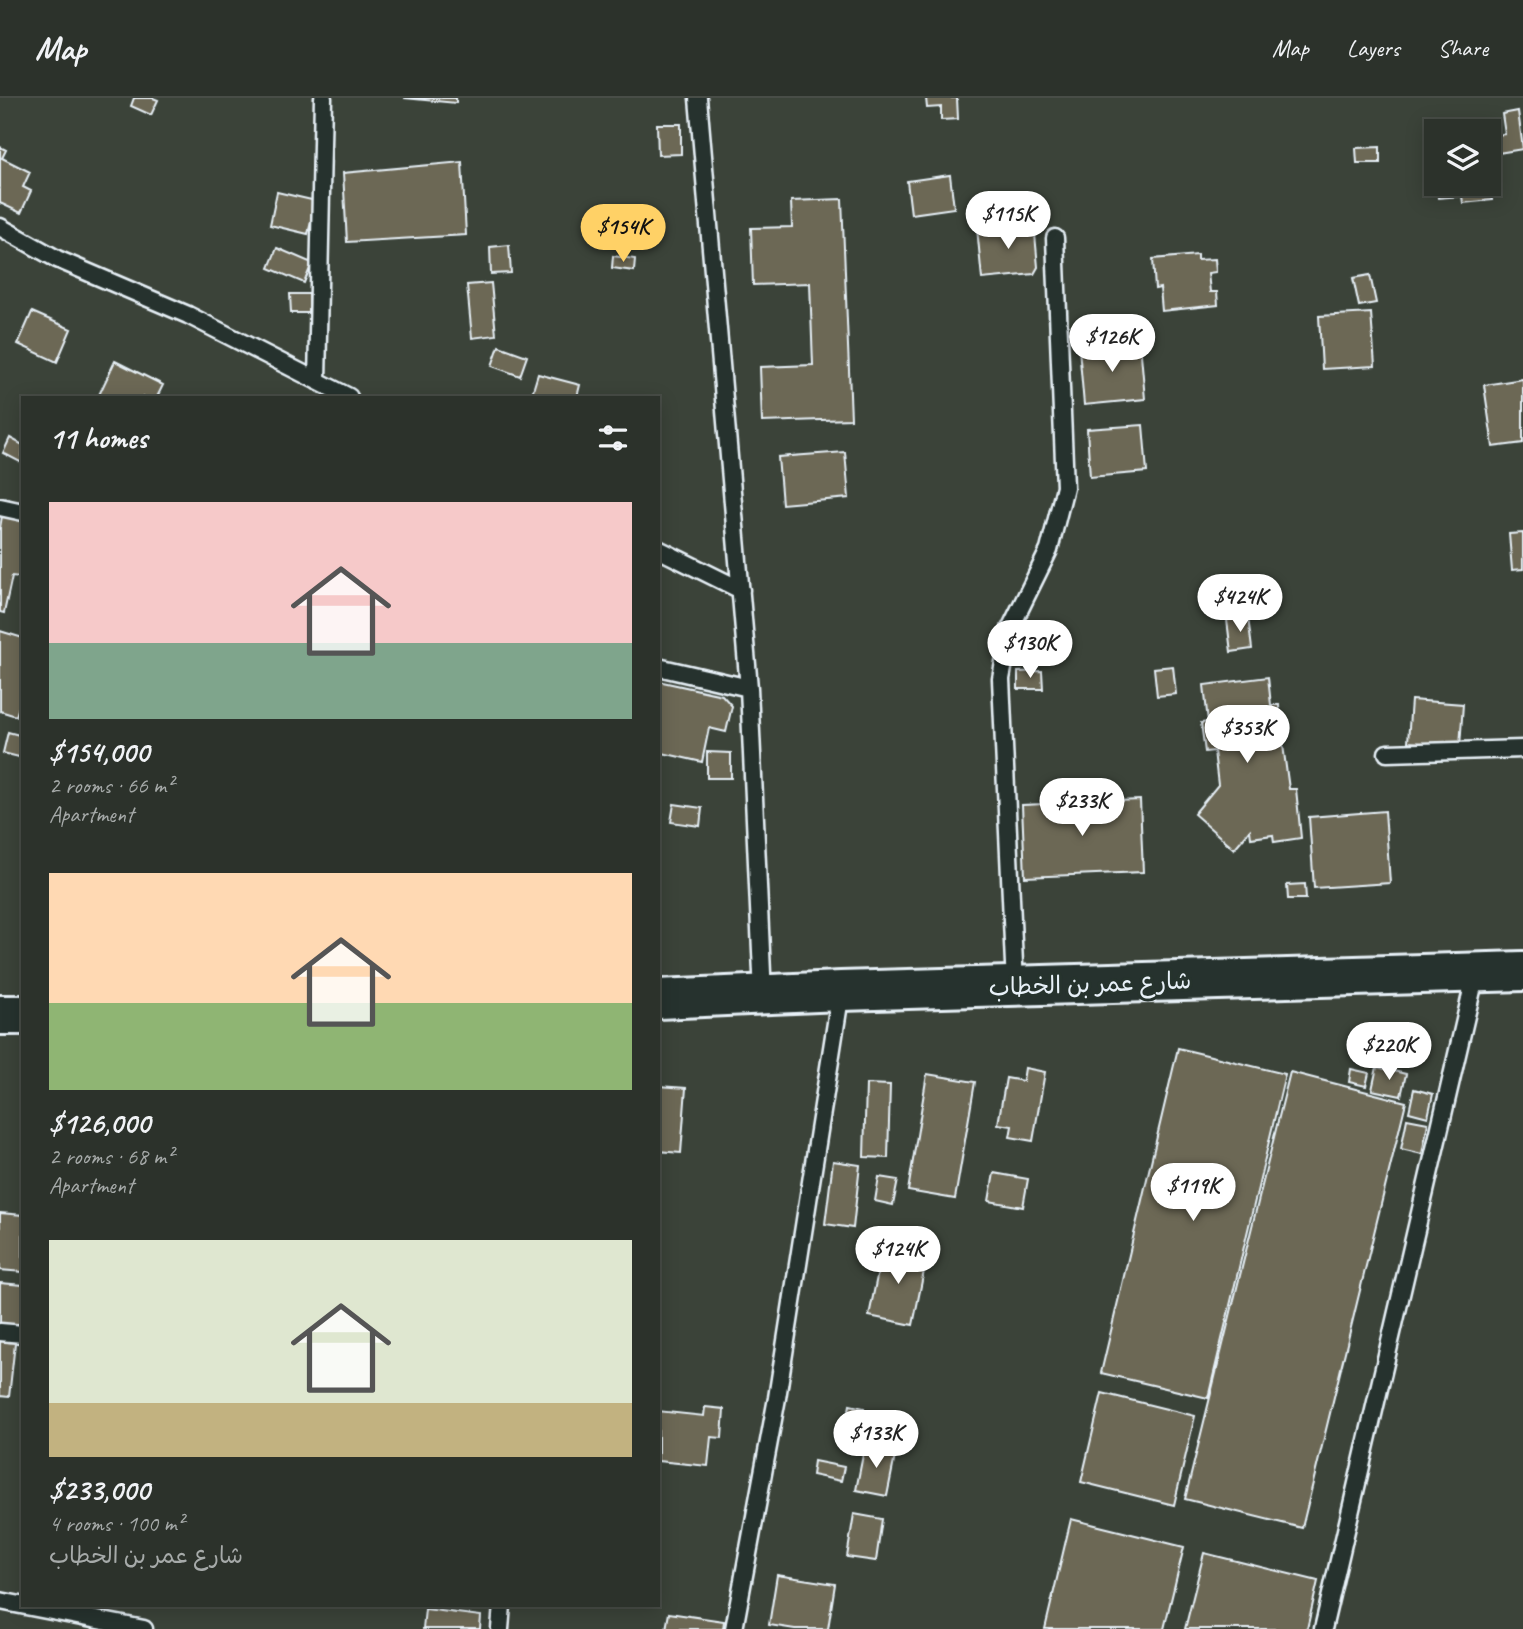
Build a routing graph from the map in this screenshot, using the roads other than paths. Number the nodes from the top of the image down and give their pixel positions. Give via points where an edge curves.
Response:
1 (323, 98) edge
2 (698, 98) edge
3 (0, 228) edge
4 (1055, 238) dead end
5 (317, 381) junction
6 (347, 396) edge
7 (0, 507) edge
8 (21, 512) edge
9 (660, 550) edge
10 (741, 590) junction
11 (660, 667) edge
12 (749, 688) junction
13 (1523, 749) edge
14 (1387, 753) dead end
15 (1523, 971) edge
16 (1476, 973) junction
17 (1015, 986) junction
18 (841, 991) junction
19 (763, 995) junction
20 (660, 999) edge
21 (0, 1015) edge
22 (21, 1015) edge
23 (0, 1332) edge
24 (21, 1334) edge
25 (0, 1601) edge
26 (21, 1605) edge
27 (31, 1607) edge
28 (502, 1607) edge
29 (144, 1629) edge
30 (500, 1629) edge
31 (734, 1629) edge
32 (1323, 1629) edge

1 - 5 lane
2 - 10 lane
3 - 5 lane
4 - 17 lane via 1065,487 1049,550 1010,629 1001,679
5 - 6 lane
7 - 8 lane
9 - 10 lane
10 - 12 lane
11 - 12 lane
12 - 19 lane
13 - 14 lane
15 - 16 main road, شارع عمر بن الخطاب
16 - 17 main road, شارع عمر بن الخطاب
16 - 32 lane
17 - 18 main road, شارع عمر بن الخطاب
18 - 19 main road, شارع عمر بن الخطاب
18 - 31 lane via 777,1398
19 - 20 main road, شارع عمر بن الخطاب
21 - 22 main road
23 - 24 lane
25 - 26 lane
27 - 29 lane
28 - 30 lane

